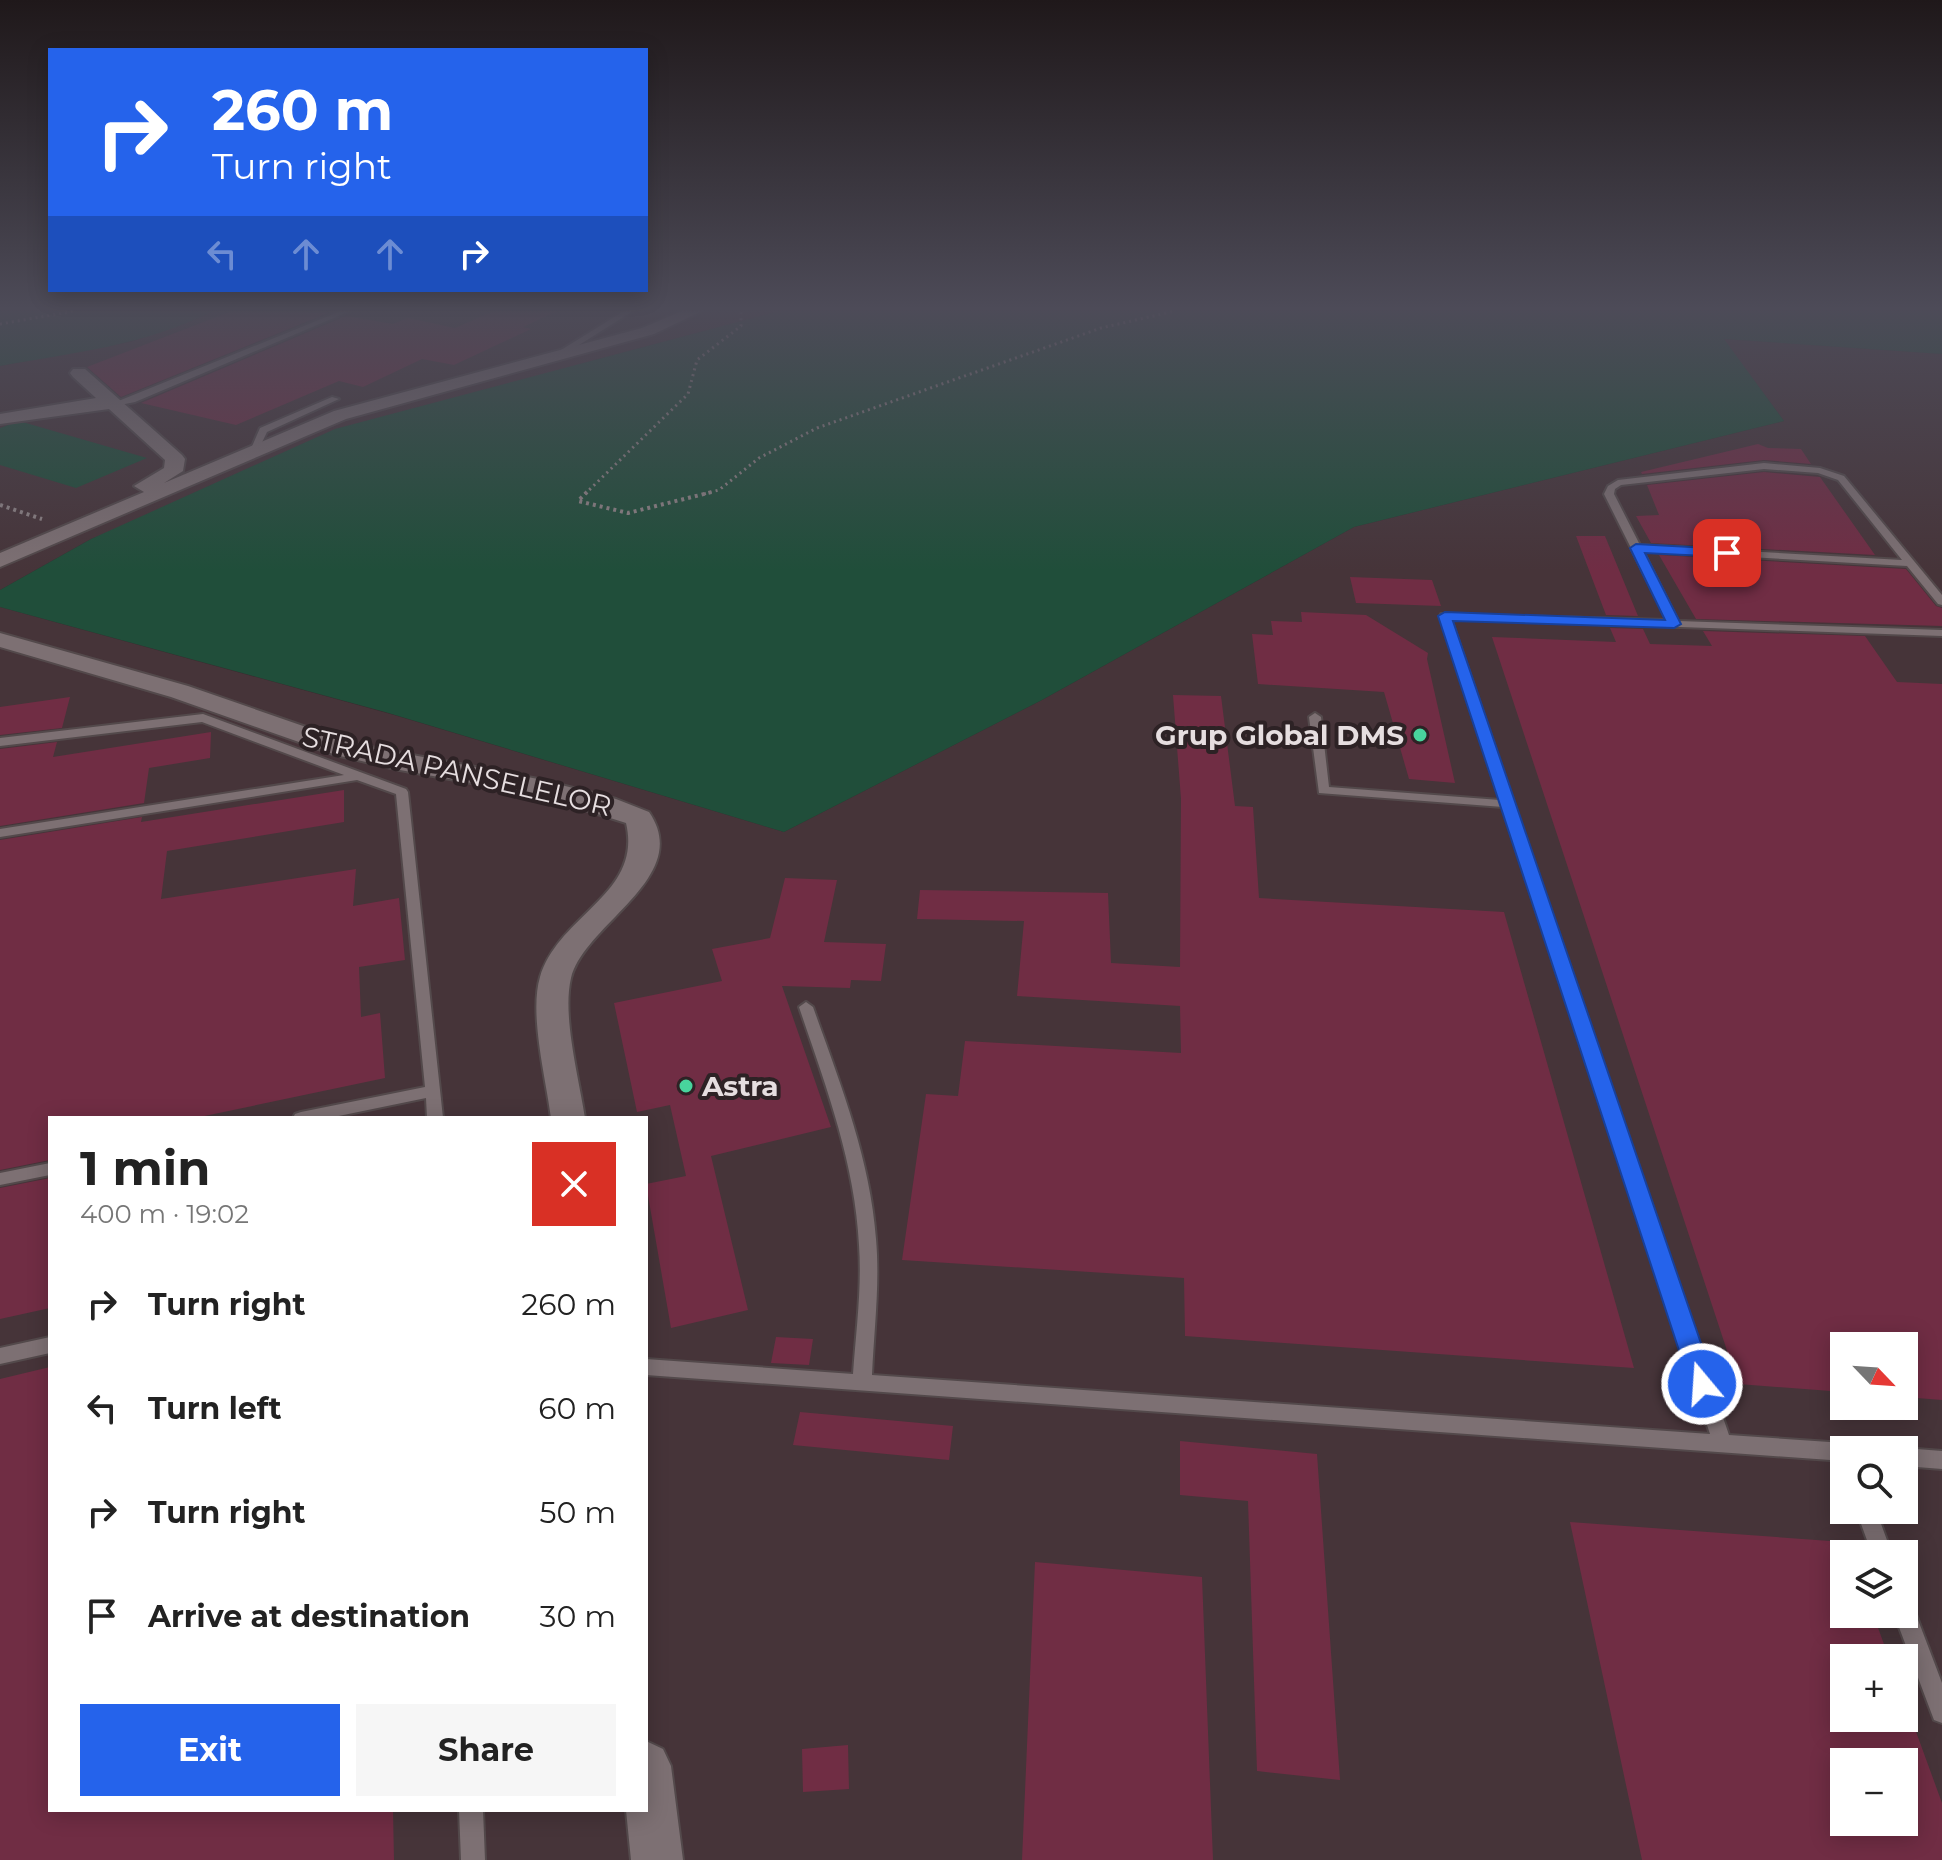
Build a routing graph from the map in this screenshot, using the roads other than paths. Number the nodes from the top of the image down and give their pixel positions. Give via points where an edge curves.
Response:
1 (108, 398) edge
2 (137, 398) edge
3 (402, 398) edge
4 (335, 399) dead end
5 (115, 404) junction
6 (0, 419) edge
7 (254, 451) junction
8 (0, 541) edge
9 (1636, 548) junction
10 (0, 561) edge
11 (1910, 563) junction
12 (1942, 602) edge
13 (1674, 624) junction
14 (1942, 633) edge
15 (0, 640) edge
16 (1315, 717) dead end
17 (0, 742) edge
18 (358, 776) junction
19 (1508, 804) junction
20 (0, 833) edge
21 (806, 1007) dead end
22 (433, 1091) junction
23 (311, 1116) edge
24 (435, 1116) edge
25 (568, 1116) edge
26 (48, 1169) edge
27 (0, 1179) edge
28 (48, 1345) edge
29 (0, 1356) edge
30 (648, 1367) edge
31 (862, 1383) junction
32 (1722, 1442) junction
33 (1830, 1451) edge
34 (1918, 1458) edge
35 (1942, 1460) edge
36 (1910, 1628) edge
37 (1942, 1712) edge
38 (648, 1783) edge
39 (471, 1812) edge
40 (473, 1860) edge
41 (657, 1860) edge

1 - 5 street
2 - 5 lane
3 - 7 street via 340,415
4 - 7 lane via 263,430
5 - 6 street
5 - 8 street via 175,459 173,471
7 - 10 street
9 - 11 lane
9 - 11 lane via 1609,494 1614,486 1794,465 1841,478
9 - 13 lane
11 - 12 lane
13 - 14 lane
13 - 19 lane via 1445,616
15 - 25 street, STRADA PANSELELOR via 206,700 328,744 563,792 639,818 647,837 644,865 563,955 555,981
16 - 19 lane via 1323,790
17 - 18 lane via 203,718
18 - 20 lane
18 - 22 lane via 402,792
19 - 32 lane
21 - 31 lane via 842,1111 861,1194 868,1243
22 - 23 lane
22 - 24 lane
26 - 27 lane
28 - 29 lane
30 - 31 lane
31 - 32 lane
32 - 33 lane
34 - 35 lane
36 - 37 lane
38 - 41 street
39 - 40 lane

